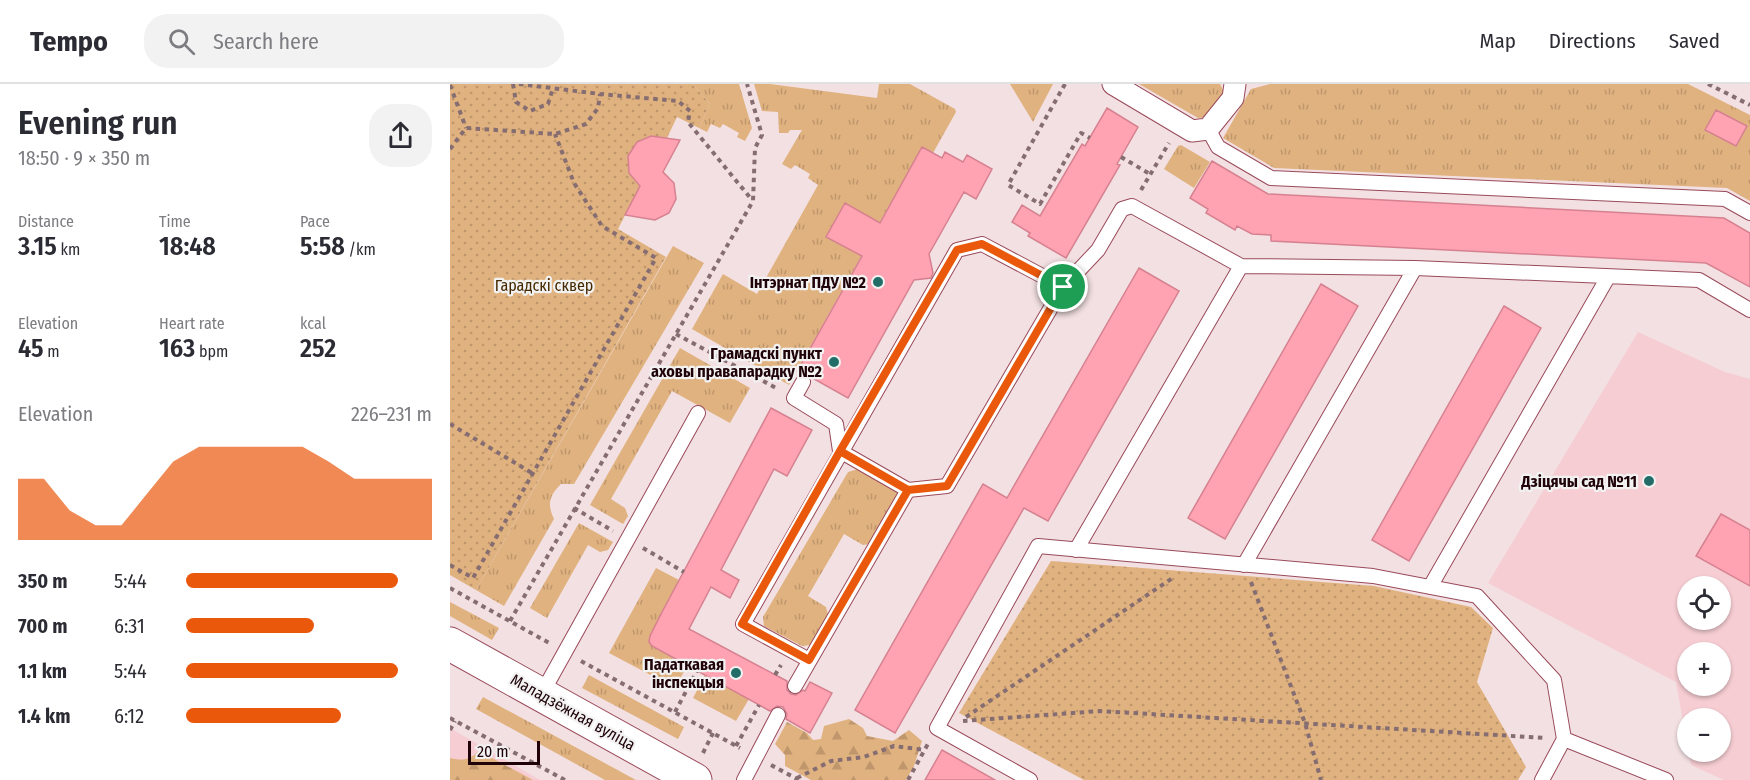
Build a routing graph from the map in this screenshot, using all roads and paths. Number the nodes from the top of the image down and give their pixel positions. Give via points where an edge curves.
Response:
1 (513, 84) edge
2 (519, 84) edge
3 (747, 84) edge
4 (1065, 84) edge
5 (1113, 84) edge
6 (1235, 84) edge
7 (1708, 84) edge
8 (450, 85) edge
9 (553, 88) junction
10 (600, 94) junction
11 (1750, 105) edge
12 (466, 128) junction
13 (1208, 129) junction
14 (555, 134) junction
15 (1172, 137) dead end
16 (1090, 138) dead end
17 (450, 149) edge
18 (1121, 157) dead end
19 (1150, 174) junction
20 (753, 201) junction
21 (1132, 206) junction
22 (1750, 213) edge
23 (1241, 266) junction
24 (1415, 268) junction
25 (1608, 277) junction
26 (1063, 287) junction
27 (1750, 310) edge
28 (676, 334) junction
29 (803, 382) dead end
30 (795, 398) junction
31 (698, 413) dead end
32 (450, 424) edge
33 (840, 451) junction
34 (532, 473) junction
35 (908, 490) junction
36 (1076, 550) junction
37 (1199, 560) junction
38 (665, 561) dead end
39 (450, 565) edge
40 (1245, 565) junction
41 (684, 572) dead end
42 (1430, 587) junction
43 (450, 588) edge
44 (510, 621) junction
45 (450, 645) edge
46 (566, 653) junction
47 (809, 660) junction
48 (697, 671) dead end
49 (795, 686) dead end
50 (541, 695) junction
51 (759, 705) dead end
52 (675, 712) junction
53 (778, 715) dead end
54 (450, 718) edge
55 (455, 721) junction
56 (1305, 723) junction
57 (937, 728) junction
58 (450, 730) edge
59 (1564, 739) junction
60 (736, 746) junction
61 (925, 750) junction
62 (755, 756) junction
63 (798, 779) edge
64 (565, 780) edge
65 (695, 780) edge
66 (744, 780) edge
67 (909, 780) edge
68 (1030, 780) edge
69 (1320, 780) edge
70 (1542, 780) edge
71 (1666, 780) edge

1 - 9 path via 516,102 530,111 548,104
2 - 9 path
3 - 20 path via 762,135 755,148
4 - 16 path via 1008,185 1040,204 1081,133
5 - 13 street via 1192,131
6 - 13 street via 1233,98
7 - 11 path
8 - 12 path
9 - 10 path
10 - 14 path via 598,108 586,124
10 - 20 path via 678,101 690,111 688,122
12 - 14 path
12 - 17 path
13 - 22 lane via 1218,147 1271,178 1725,199
14 - 34 path via 574,183 602,226 656,258
15 - 19 path
18 - 19 path
19 - 21 path
20 - 28 path
21 - 23 lane
21 - 26 lane via 1122,209 1098,250
23 - 24 lane
23 - 36 lane
24 - 25 lane
24 - 40 lane
25 - 27 lane via 1699,280
25 - 42 lane
26 - 33 lane via 982,244 957,250
26 - 35 lane via 947,486
28 - 30 path
28 - 44 path
29 - 30 lane
30 - 33 lane via 836,424
31 - 46 lane
32 - 34 path
33 - 35 lane
33 - 47 lane via 742,624
34 - 39 path via 473,578
35 - 47 lane
36 - 37 lane
36 - 57 lane via 1038,546
37 - 40 lane
37 - 56 path via 959,722 1100,711
38 - 41 path
40 - 42 lane via 1373,576
40 - 56 path
42 - 59 lane via 1477,596 1554,680
43 - 44 path
44 - 46 path
45 - 50 main road, Маладзёжная вуліца
46 - 50 lane
46 - 52 path
47 - 49 lane
48 - 52 path
50 - 65 main road, Маладзёжная вуліца
51 - 60 path
52 - 60 path
53 - 62 lane
54 - 55 path
55 - 58 path
55 - 64 path
56 - 59 path
56 - 69 path
57 - 61 path
57 - 68 lane
59 - 70 lane
59 - 71 lane
60 - 62 path
61 - 63 path via 894,746 864,757 831,761
61 - 67 path
62 - 63 path
62 - 66 lane

